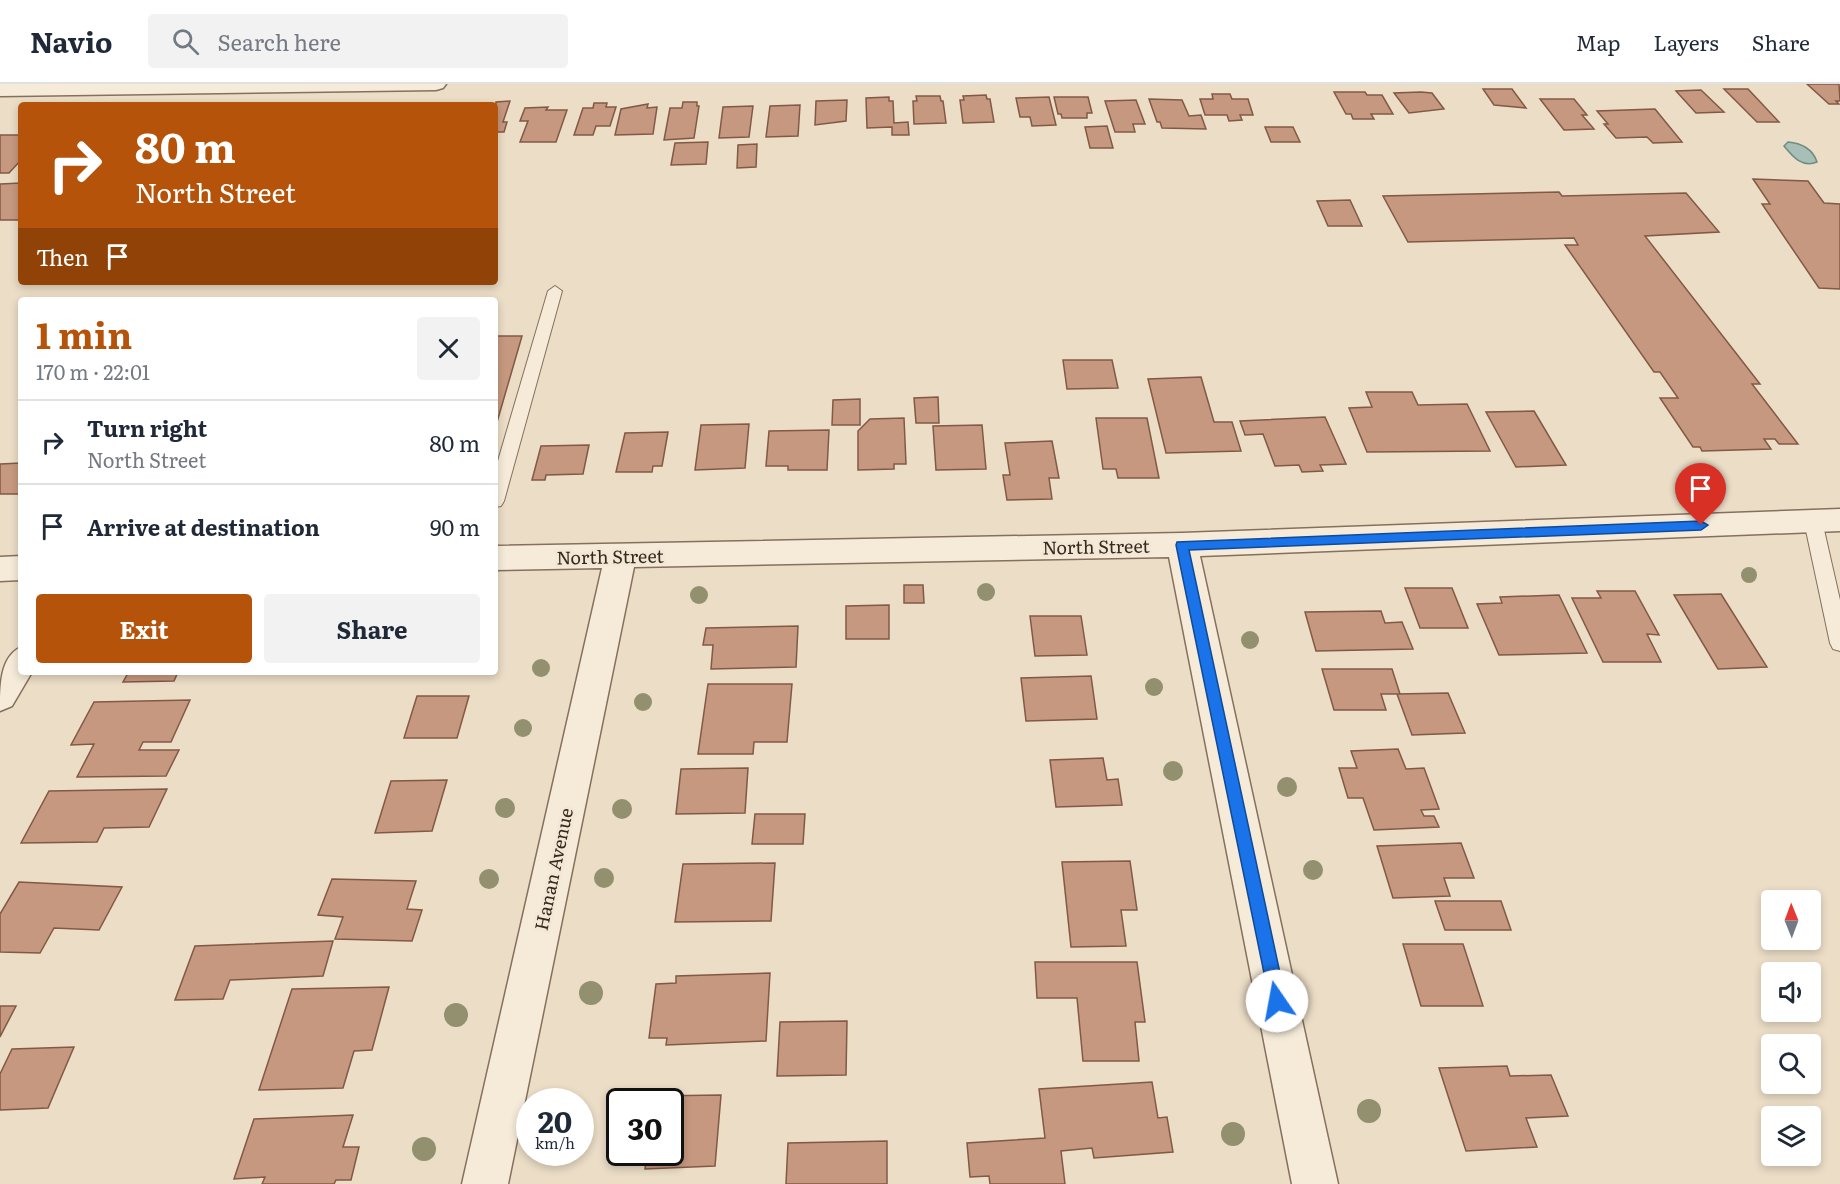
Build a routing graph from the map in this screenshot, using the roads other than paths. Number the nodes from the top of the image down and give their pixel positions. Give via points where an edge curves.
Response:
1 (436, 84) edge
2 (0, 90) edge
3 (555, 291) dead end
4 (498, 490) edge
5 (1826, 520) edge
6 (1182, 545) junction
7 (621, 555) junction
8 (498, 558) edge
9 (18, 568) edge
10 (0, 569) edge
11 (1840, 643) edge
12 (18, 666) edge
13 (0, 696) edge
14 (485, 1184) edge
15 (1315, 1184) edge

1 - 2 street
3 - 4 lane
5 - 6 street, North Street
5 - 11 lane
6 - 7 street, North Street
6 - 15 street
7 - 8 street, North Street
7 - 14 street, Hanan Avenue
9 - 10 street
12 - 13 street

